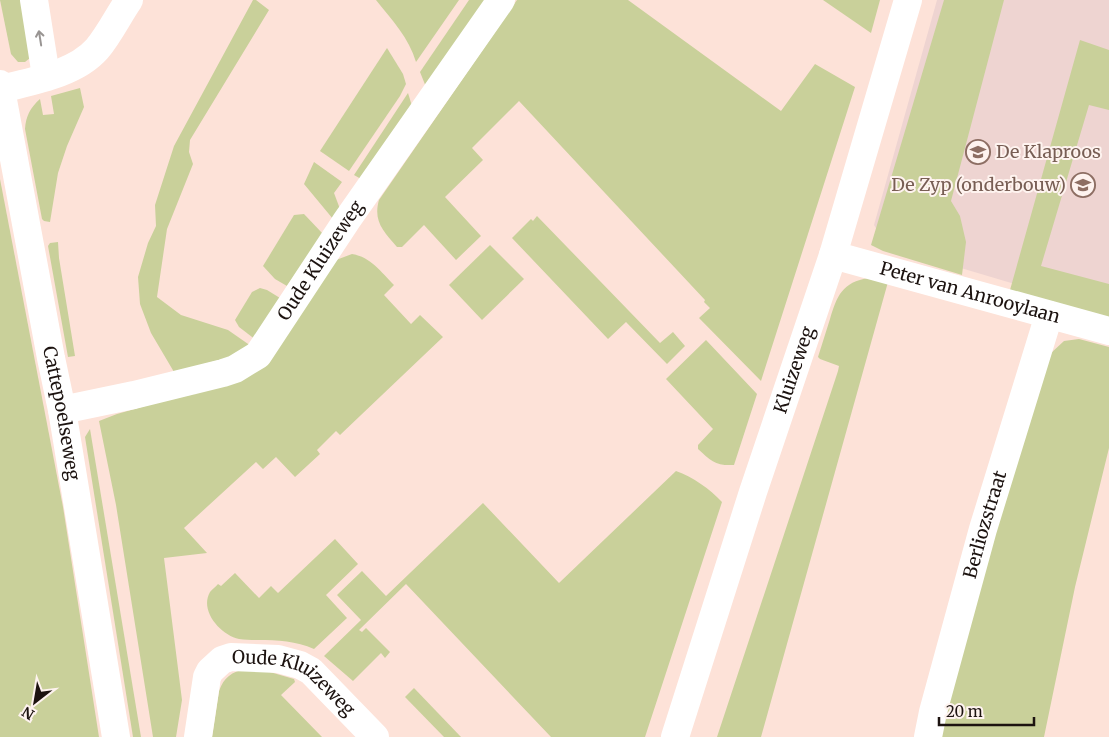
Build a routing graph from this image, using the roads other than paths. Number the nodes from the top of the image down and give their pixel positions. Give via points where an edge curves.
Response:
1 (34, 0) edge
2 (129, 0) edge
3 (501, 0) edge
4 (908, 0) edge
5 (46, 76) junction
6 (1, 87) edge
7 (833, 255) junction
8 (1049, 315) junction
9 (1109, 331) edge
10 (62, 410) junction
11 (116, 737) edge
12 (198, 737) edge
13 (375, 737) edge
14 (675, 737) edge
15 (928, 737) edge

5 -> 1 street
2 - 5 street, Cattepoelseweg via 97,49 75,67
3 - 10 street, Oude Kluizeweg via 347,220 258,356 223,373
4 - 7 street, Kluizeweg
5 - 6 street, Cattepoelseweg
6 - 10 street, Cattepoelseweg
7 - 8 street, Peter van Anrooylaan
7 - 14 street, Kluizeweg
8 - 9 street, Peter van Anrooylaan
8 - 15 street, Berliozstraat via 983,529
10 - 11 street, Cattepoelseweg
12 - 13 street, Oude Kluizeweg via 210,671 222,660 231,658 278,659 311,671

